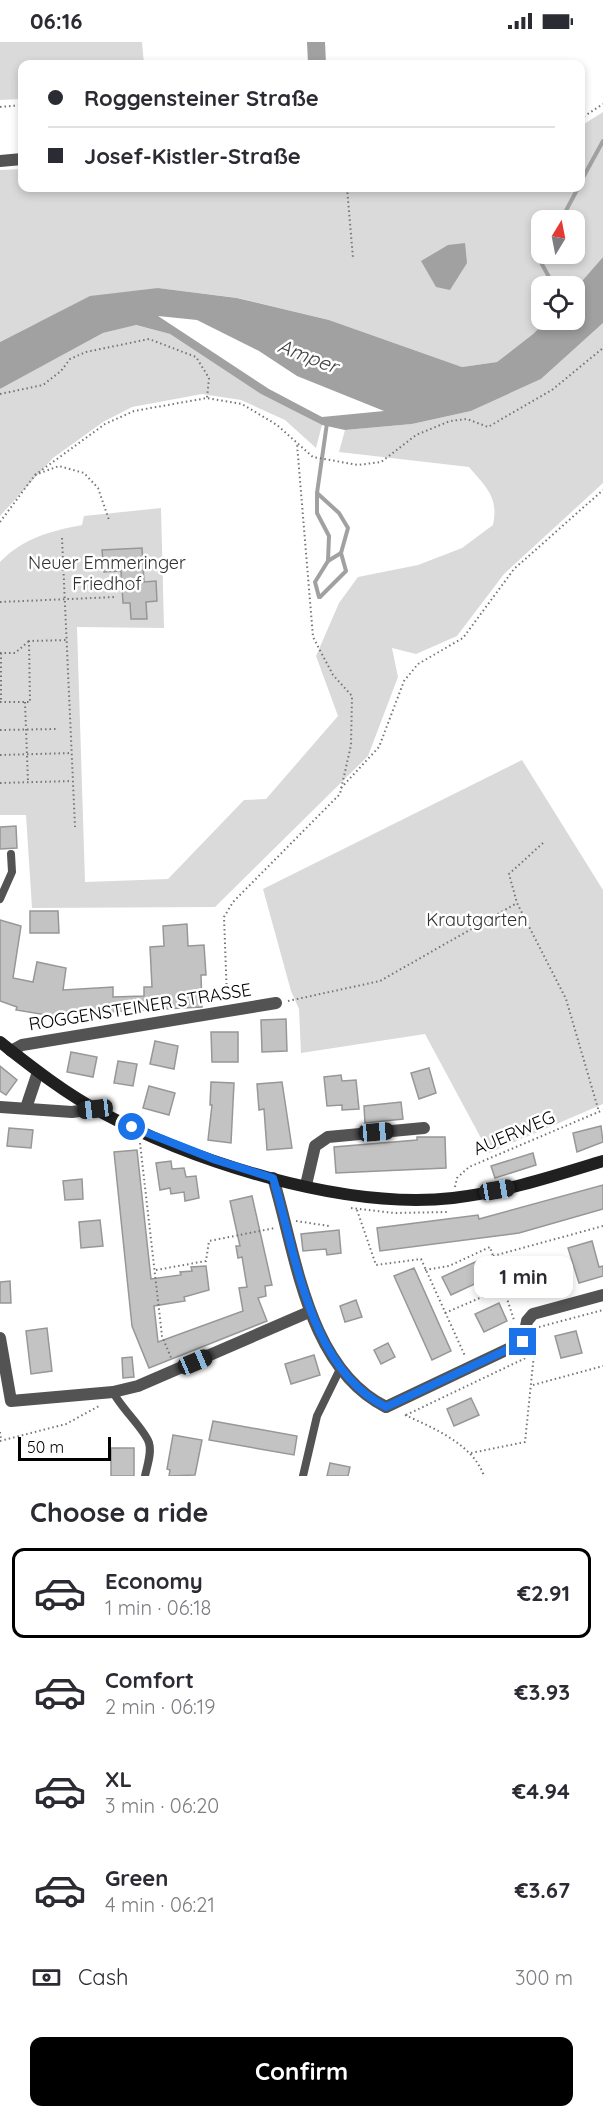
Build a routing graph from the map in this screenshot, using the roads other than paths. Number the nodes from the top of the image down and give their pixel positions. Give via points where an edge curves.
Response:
1 (18, 159) edge
2 (0, 161) edge
3 (11, 854) dead end
4 (0, 898) edge
5 (276, 1003) road end
6 (0, 1042) edge
7 (11, 1051) junction
8 (38, 1072) junction
9 (0, 1107) edge
10 (26, 1108) junction
11 (95, 1109) junction
12 (424, 1128) dead end
13 (603, 1161) edge
14 (273, 1178) junction
15 (306, 1185) junction
16 (603, 1295) edge
17 (309, 1312) junction
18 (0, 1338) edge
19 (341, 1367) junction
20 (112, 1392) junction
21 (145, 1476) edge
22 (303, 1476) edge

1 - 2 street
3 - 4 lane via 12,872
5 - 7 street, ROGGENSTEINER STRASSE via 22,1045
6 - 7 street, ROGGENSTEINER STRASSE
7 - 8 street, ROGGENSTEINER STRASSE
8 - 10 street
8 - 11 street, ROGGENSTEINER STRASSE
9 - 10 street
10 - 11 street via 72,1112
11 - 14 street, ROGGENSTEINER STRASSE via 145,1133
12 - 15 street via 328,1137 315,1146
13 - 15 street, ROGGENSTEINER STRASSE via 518,1186 453,1198 354,1196
14 - 15 street, ROGGENSTEINER STRASSE
14 - 17 street
16 - 19 street via 532,1314 523,1342 386,1407 370,1399
17 - 19 street
17 - 20 street via 138,1386
18 - 20 street via 11,1401
19 - 22 lane via 317,1416
20 - 21 lane via 120,1407 146,1435 149,1443

